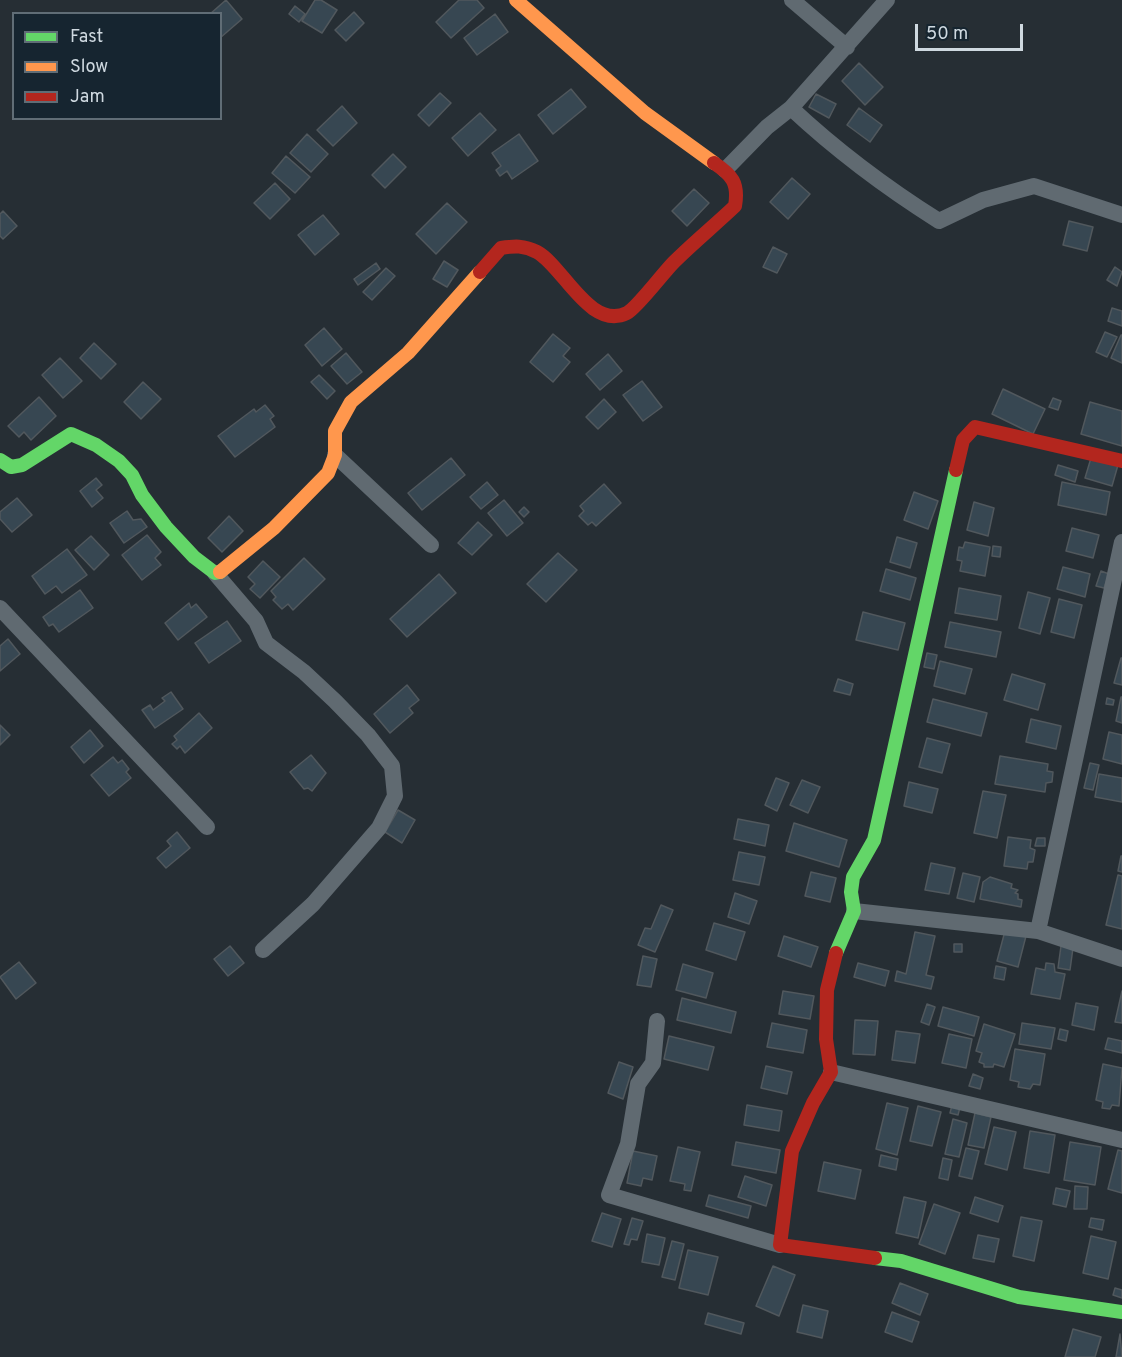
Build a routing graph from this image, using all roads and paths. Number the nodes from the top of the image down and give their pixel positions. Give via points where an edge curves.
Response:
1 (516, 0) edge
2 (792, 0) edge
3 (887, 0) edge
4 (847, 47) junction
5 (791, 108) junction
6 (725, 170) junction
7 (1122, 215) edge
8 (335, 455) junction
9 (1122, 461) edge
10 (4, 468) edge
11 (1122, 542) edge
12 (431, 544) dead end
13 (215, 573) junction
14 (0, 608) edge
15 (207, 827) dead end
16 (854, 911) junction
17 (1038, 931) junction
18 (263, 950) dead end
19 (1122, 959) edge
20 (657, 1021) dead end
21 (831, 1072) junction
22 (1122, 1140) edge
23 (780, 1245) junction
24 (1122, 1312) edge

1 - 6 street via 645,113
2 - 4 street
3 - 4 street
4 - 5 street
5 - 6 street
5 - 7 street via 837,150 939,221 983,200 1034,186
6 - 8 street via 738,195 735,206 674,262 627,313 618,317 589,307 552,263 528,246 514,243 501,248 408,352 351,402 335,431
8 - 12 street
8 - 13 street via 328,473 274,528 223,572
9 - 16 street via 975,427 963,440 874,840 853,877
10 - 13 street via 22,465 71,434 87,439 114,456 174,536
11 - 17 street
13 - 18 street via 240,598 266,643 335,701 392,766 395,796 379,828 313,904
14 - 15 street
16 - 17 street
16 - 21 street via 836,954 827,990 826,1039
17 - 19 street
20 - 23 street via 653,1063 638,1084 628,1144 609,1195
21 - 22 street
21 - 23 street via 792,1151
23 - 24 street via 901,1260 1019,1296

